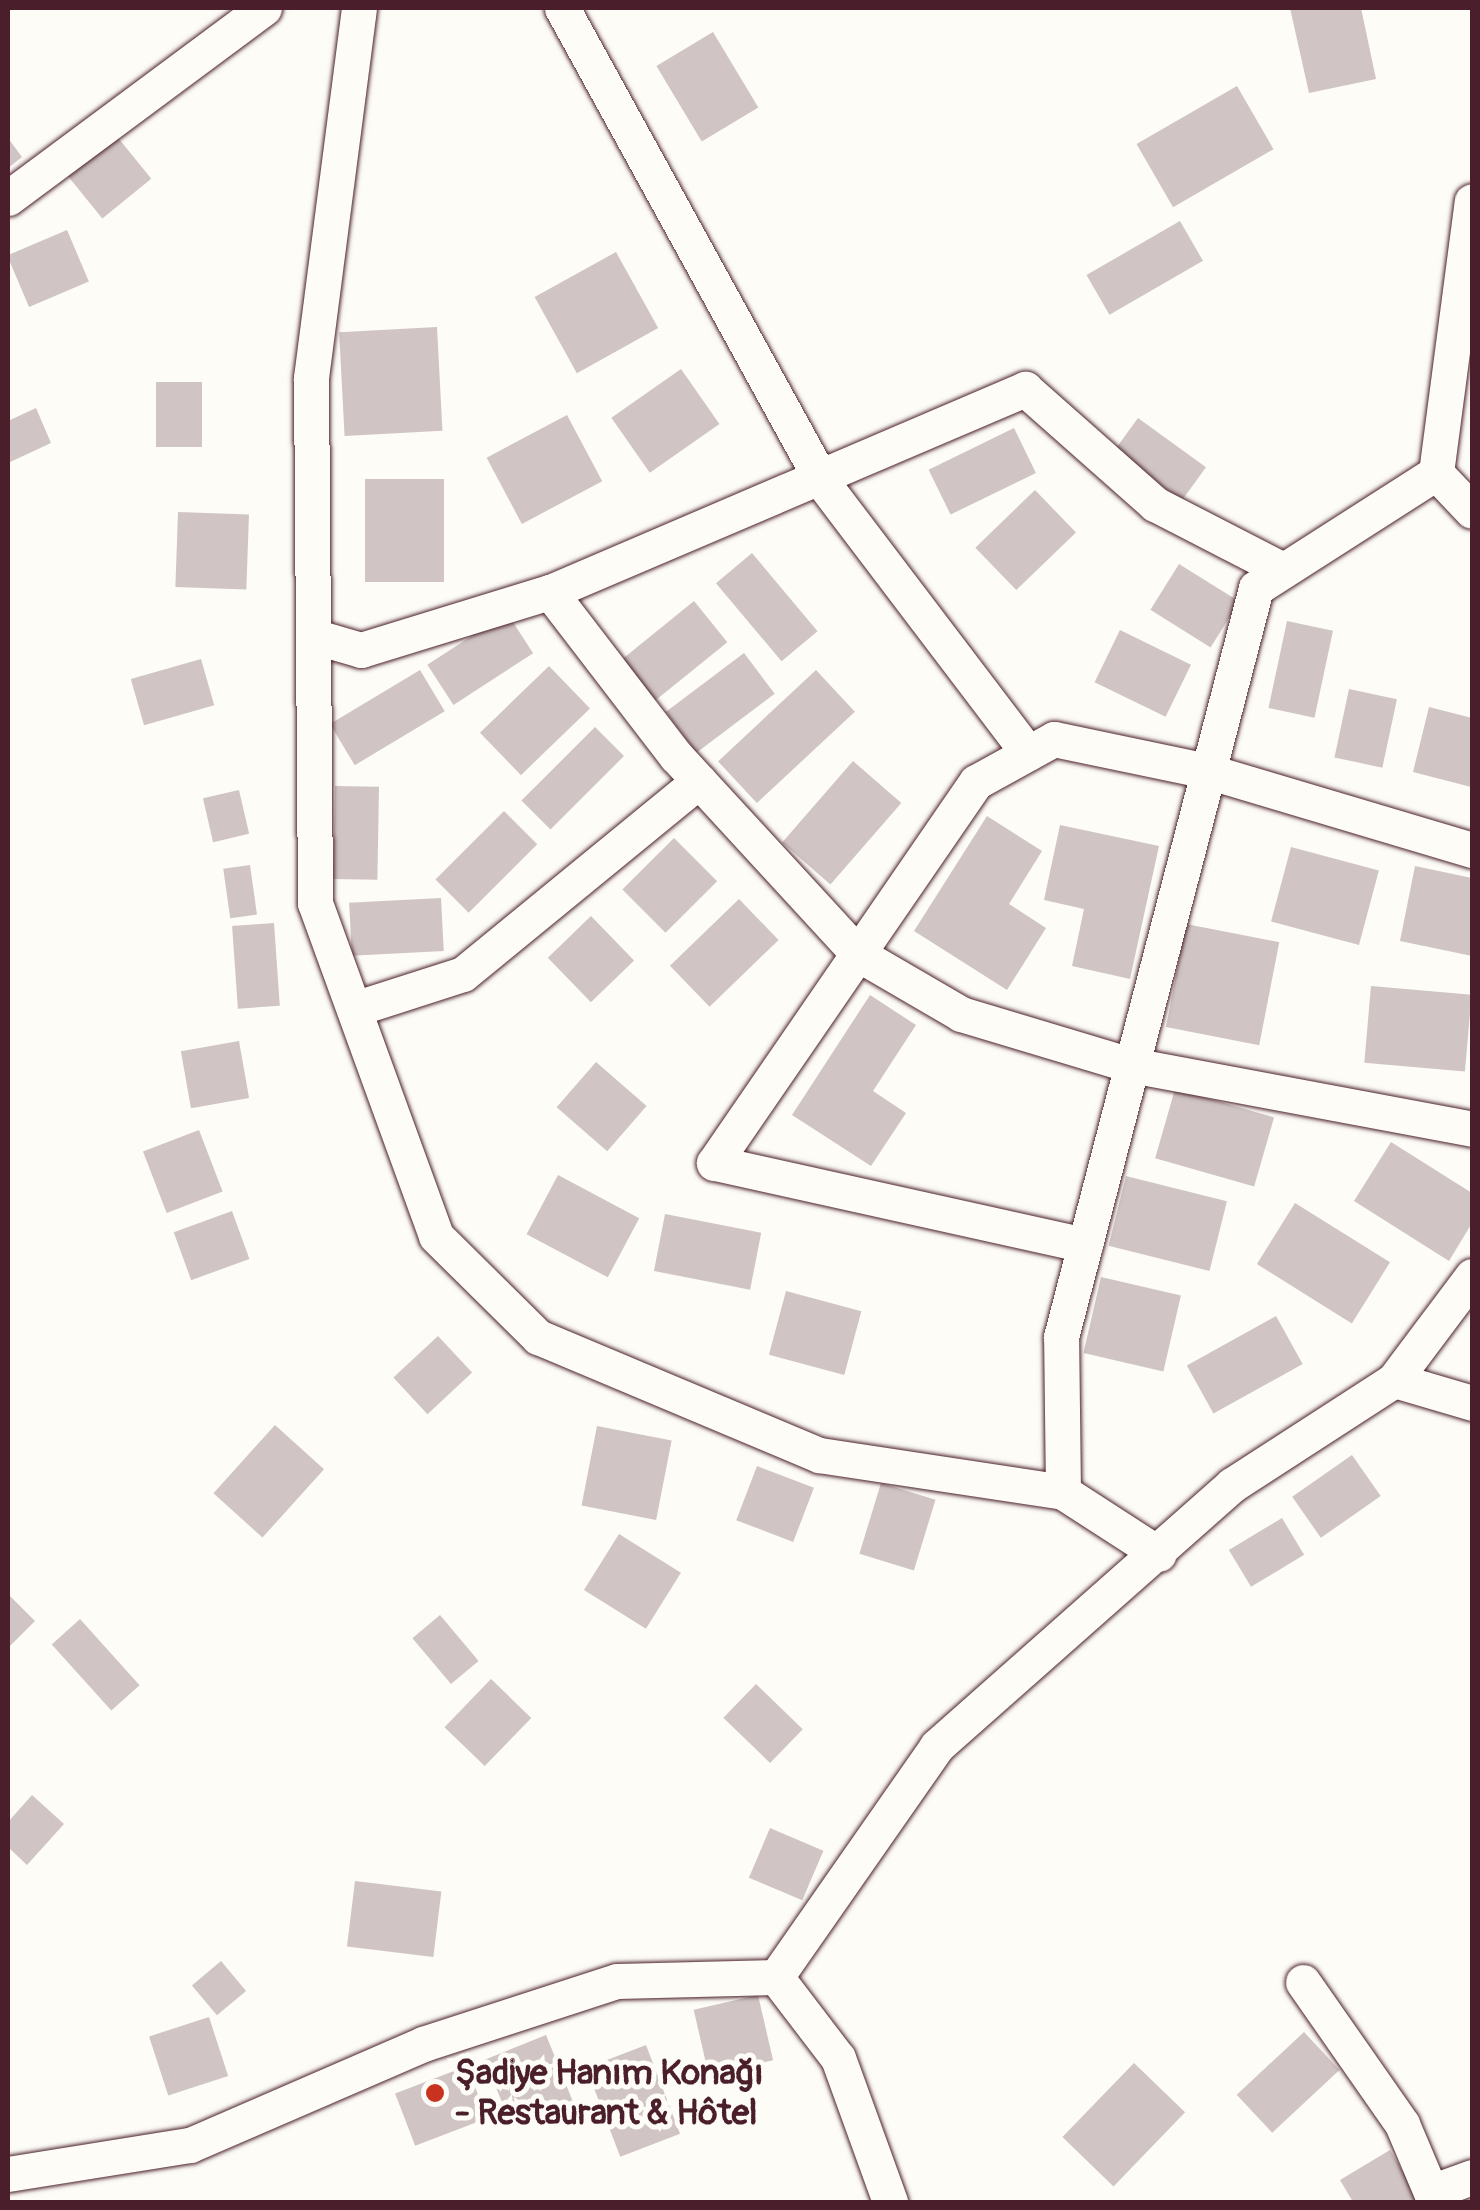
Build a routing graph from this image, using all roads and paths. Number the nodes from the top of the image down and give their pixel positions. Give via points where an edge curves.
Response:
1 (264, 8) edge
2 (358, 8) edge
3 (562, 8) edge
4 (8, 198) edge
5 (1472, 201) edge
6 (1436, 473) junction
7 (823, 482) junction
8 (1472, 511) edge
9 (1284, 570) junction
10 (550, 592) junction
11 (313, 636) junction
12 (1028, 754) junction
13 (1207, 771) junction
14 (699, 781) junction
15 (1472, 850) edge
16 (858, 954) junction
17 (354, 1009) junction
18 (1131, 1065) junction
19 (1472, 1129) edge
20 (1085, 1245) junction
21 (1472, 1276) edge
22 (1394, 1380) junction
23 (1472, 1403) edge
24 (1063, 1492) junction
25 (1159, 1554) junction
26 (776, 1977) junction
27 (1302, 1982) dead end
28 (8, 2174) edge
29 (1472, 2176) edge
30 (1433, 2197) edge
31 (890, 2202) edge

1 - 4 street
2 - 11 street via 311,378
3 - 7 street
5 - 6 street
6 - 8 street
6 - 9 street
7 - 9 street via 1024,389 1155,504
7 - 10 street via 738,507
7 - 12 street
9 - 13 street via 1256,588
10 - 11 street via 362,650
10 - 14 street
11 - 17 street via 315,904
12 - 13 street via 1054,738
12 - 16 street via 976,782
13 - 15 street
13 - 18 street
14 - 16 street
14 - 17 street via 462,974
16 - 18 street via 960,1014
16 - 20 street via 714,1164
17 - 24 street via 436,1236 538,1338 819,1455
18 - 19 street
18 - 20 street
20 - 24 street via 1061,1337
21 - 22 street
22 - 23 street
22 - 25 street via 1232,1485
24 - 25 street
25 - 26 street via 937,1746
26 - 28 street via 617,1981 423,2044 190,2145
26 - 31 street via 838,2058
27 - 30 street via 1402,2124
29 - 30 street

